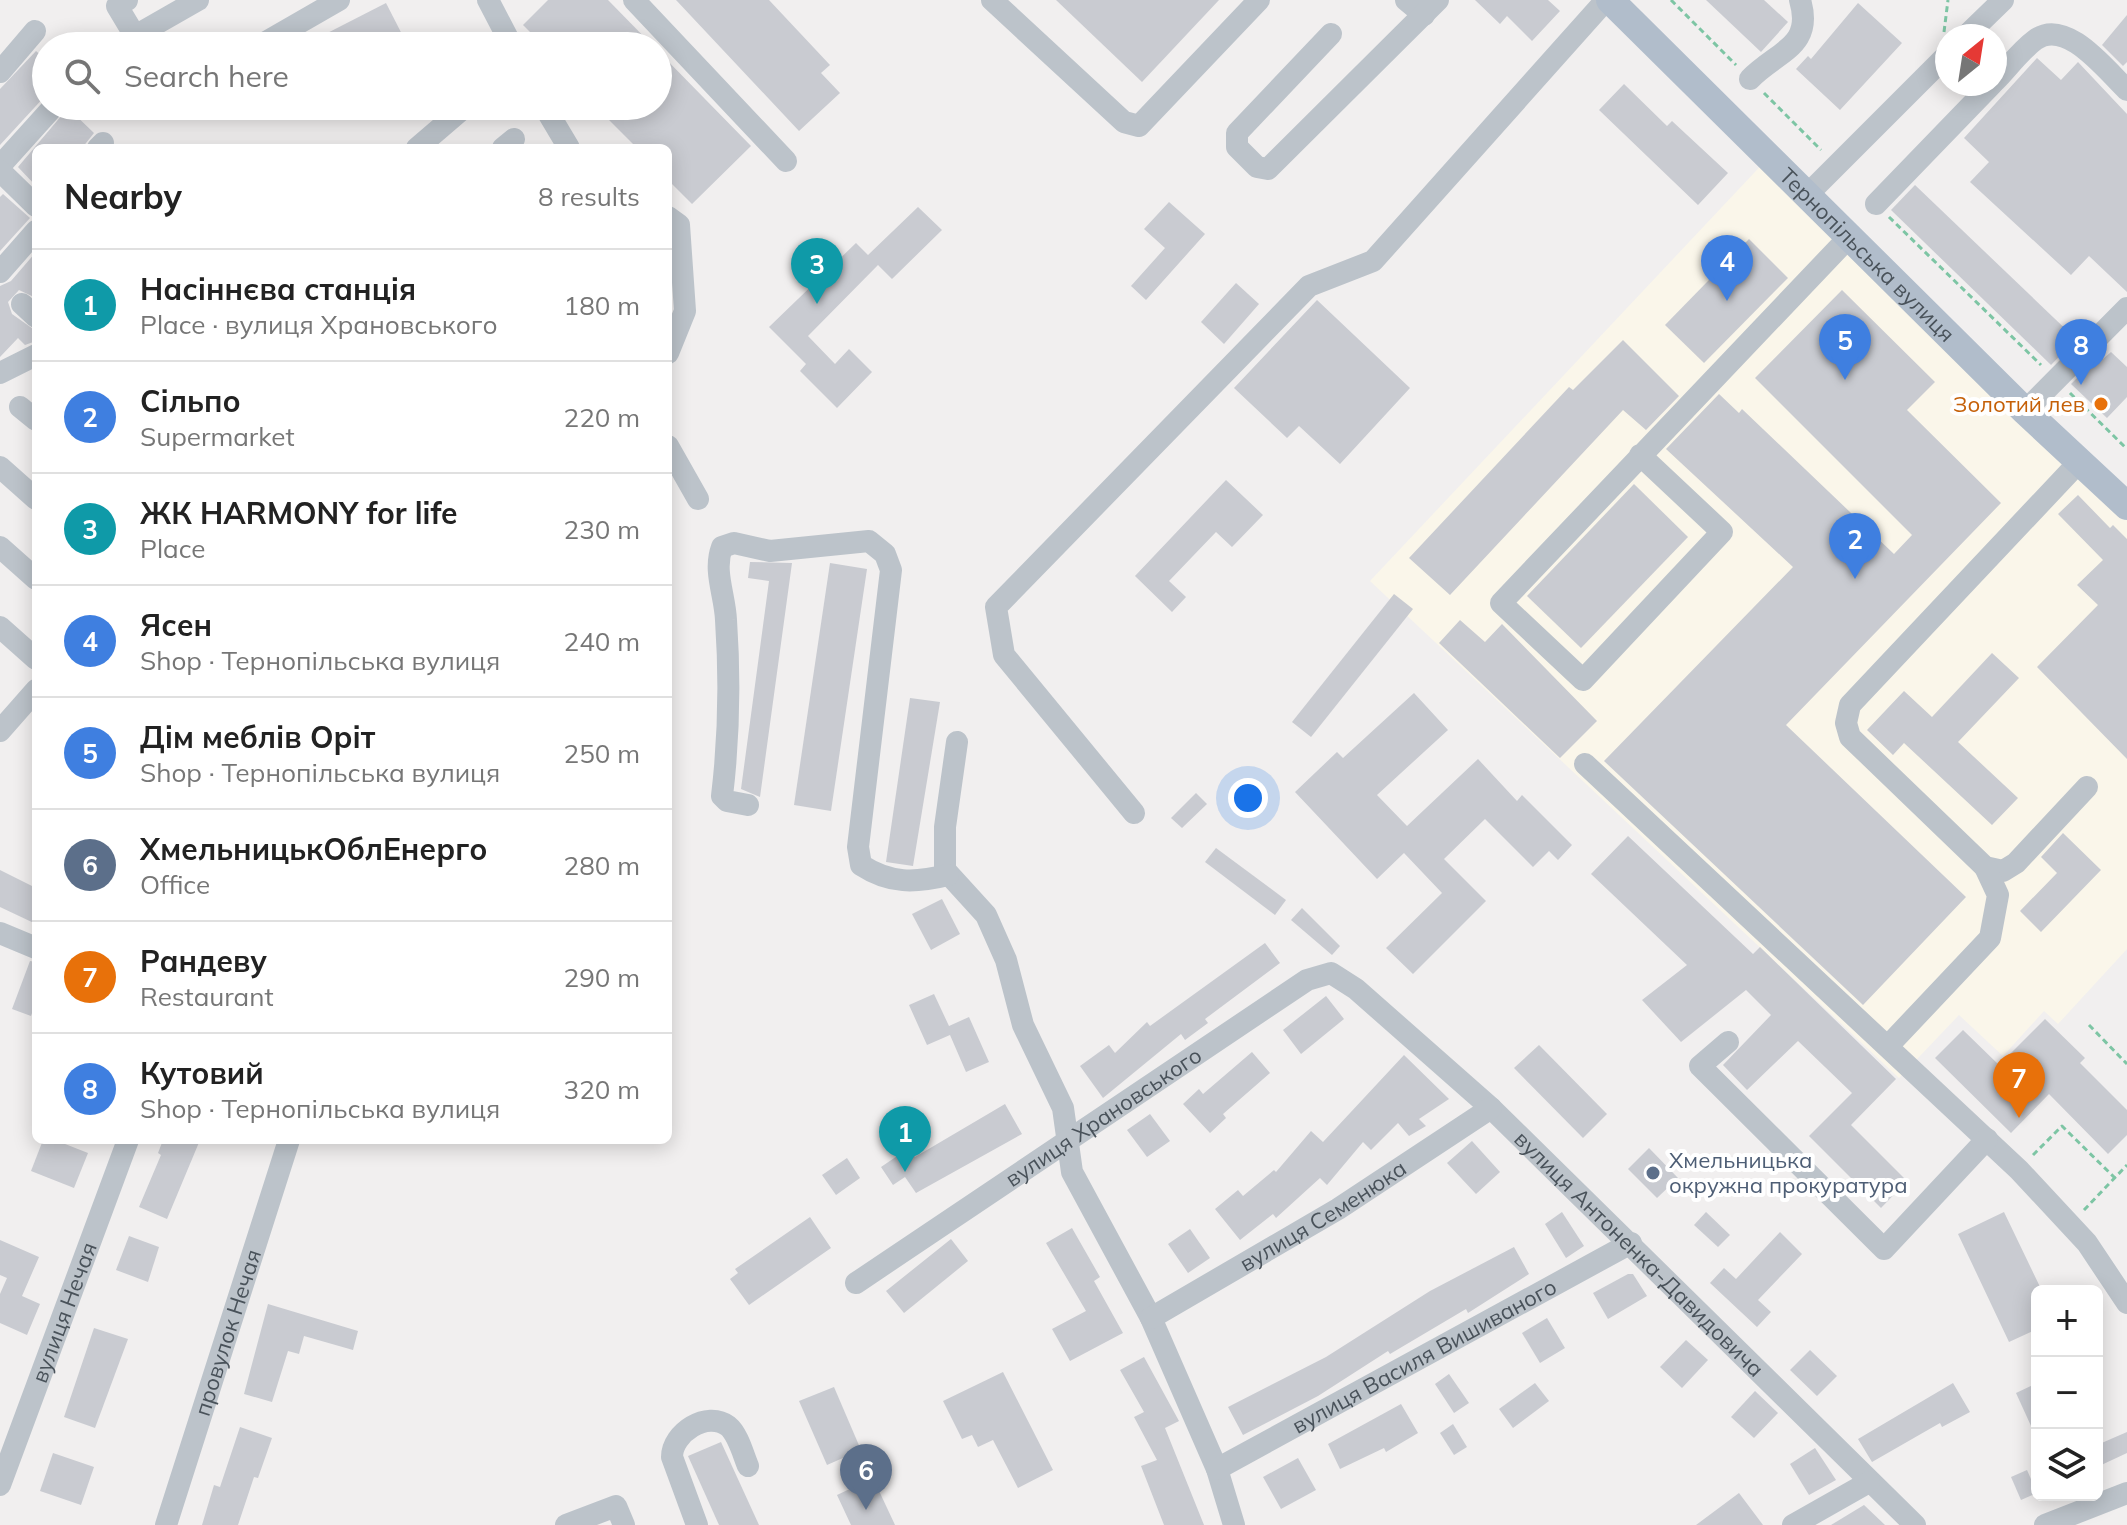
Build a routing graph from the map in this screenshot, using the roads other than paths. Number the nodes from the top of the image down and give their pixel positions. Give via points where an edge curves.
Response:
1 (127, 0) edge
2 (339, 0) edge
3 (488, 0) edge
4 (634, 0) edge
5 (992, 0) edge
6 (1259, 0) edge
7 (1406, 0) edge
8 (1608, 0) edge
9 (1800, 0) edge
10 (2003, 0) edge
11 (195, 1) edge
12 (1431, 8) edge
13 (1978, 24) edge
14 (133, 32) edge
15 (151, 32) edge
16 (283, 32) edge
17 (505, 32) edge
18 (664, 32) edge
19 (1331, 34) dead end
20 (32, 35) edge
21 (672, 40) edge
22 (1935, 67) edge
23 (2007, 68) edge
24 (0, 72) edge
25 (1750, 79) road end
26 (2127, 90) edge
27 (1980, 96) edge
28 (43, 120) edge
29 (450, 120) edge
30 (552, 120) edge
31 (422, 144) edge
32 (567, 144) edge
33 (786, 161) dead end
34 (1, 172) edge
35 (1808, 194) junction
36 (32, 202) edge
37 (1876, 204) road end
38 (672, 220) edge
39 (1851, 235) junction
40 (32, 236) edge
41 (0, 272) edge
42 (2127, 308) edge
43 (672, 343) edge
44 (32, 357) edge
45 (0, 373) edge
46 (2025, 411) junction
47 (672, 453) edge
48 (1640, 455) junction
49 (2080, 461) junction
50 (0, 467) edge
51 (32, 495) edge
52 (698, 499) dead end
53 (2126, 504) edge
54 (0, 547) edge
55 (32, 575) edge
56 (0, 627) edge
57 (32, 655) edge
58 (32, 693) edge
59 (4, 717) edge
60 (957, 742) dead end
61 (1585, 764) dead end
62 (2087, 787) dead end
63 (748, 805) dead end
64 (1134, 813) dead end
65 (1985, 867) junction
66 (948, 875) junction
67 (0, 933) edge
68 (32, 946) edge
69 (1356, 989) joint
70 (1728, 1042) dead end
71 (1888, 1046) junction
72 (1491, 1108) junction
73 (1984, 1136) junction
74 (1067, 1139) junction
75 (127, 1144) edge
76 (288, 1144) edge
77 (1631, 1243) junction
78 (856, 1283) dead end
79 (2127, 1303) edge
80 (1151, 1318) junction
81 (748, 1466) dead end
82 (1217, 1469) junction
83 (1869, 1482) junction
84 (0, 1485) edge
85 (2127, 1493) edge
86 (166, 1525) edge
87 (566, 1525) edge
88 (624, 1525) edge
89 (697, 1525) edge
90 (1234, 1525) edge
91 (1793, 1525) edge
92 (1915, 1525) edge
93 (2045, 1525) edge

1 - 14 street via 117,6
2 - 16 street
3 - 17 street
4 - 18 street
5 - 6 street via 1124,122 1139,126
7 - 12 street
8 - 35 main road, Тернопільська вулиця
8 - 64 street via 1373,261 1309,286 996,607 1004,655
9 - 25 street via 1806,20 1797,42
10 - 13 street
11 - 15 street
12 - 19 street via 1268,169 1257,167 1237,147 1237,133
20 - 24 street
21 - 33 street
22 - 35 street
23 - 26 street via 2036,39 2050,33 2073,40
27 - 37 street
28 - 34 street
29 - 31 street
30 - 32 street
34 - 36 street
35 - 39 main road, Тернопільська вулиця
38 - 43 street via 679,225 685,298
39 - 46 main road, Тернопільська вулиця
39 - 48 street
40 - 41 street
42 - 46 street
44 - 45 street
46 - 49 main road, Тернопільська вулиця
47 - 52 street
48 - 48 street via 1722,532 1583,680 1501,603
49 - 53 main road, Тернопільська вулиця
49 - 65 street via 1850,705 1850,737
50 - 51 street
54 - 55 street
56 - 57 street
58 - 59 street
60 - 66 street via 945,827
61 - 71 street
62 - 65 street via 2016,863 2003,871
63 - 66 street via 722,796 728,746 726,619 717,561 722,547 734,543 770,551 869,541 885,554 891,570 858,847 861,865 884,879 921,882
65 - 71 street via 1998,895 1990,938
66 - 74 street via 986,915 1006,960 1023,1025 1063,1108
67 - 68 street
69 - 72 street, вулиця Антоненка-Давидовича
69 - 74 street, вулиця Храновського via 1331,973 1307,980
70 - 73 street via 1700,1066 1884,1249
71 - 73 street
72 - 77 street, вулиця Антоненка-Давидовича
72 - 80 street, вулиця Семенюка via 1338,1209
73 - 79 street via 2070,1224
74 - 78 street, вулиця Храновського
74 - 80 street via 1072,1172
75 - 84 street, вулиця Нечая
76 - 86 street, провулок Нечая
77 - 82 street, вулиця Василя Вишиваного
77 - 83 street, вулиця Антоненка-Давидовича
80 - 82 street
81 - 89 street via 732,1429 720,1420 678,1435 672,1457
82 - 90 street
83 - 91 street
83 - 92 street, вулиця Антоненка-Давидовича
85 - 93 street
87 - 88 street via 616,1506

